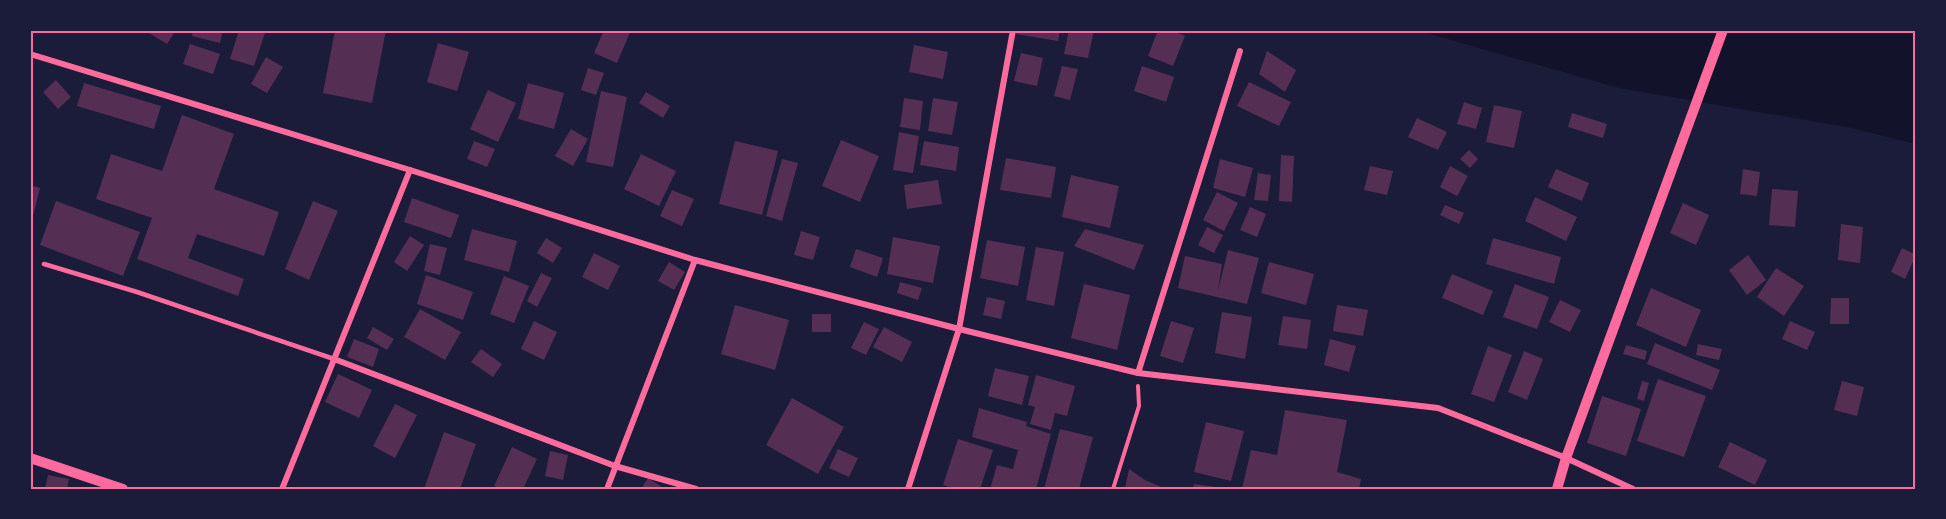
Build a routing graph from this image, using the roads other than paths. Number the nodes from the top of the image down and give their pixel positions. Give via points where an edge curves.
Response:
1 (1013, 30) edge
2 (1723, 30) edge
3 (1240, 51) dead end
4 (30, 54) edge
5 (410, 170) junction
6 (695, 260) junction
7 (44, 264) dead end
8 (959, 329) junction
9 (334, 359) junction
10 (1138, 373) junction
11 (30, 458) edge
12 (1566, 458) junction
13 (615, 466) junction
14 (123, 489) edge
15 (282, 489) edge
16 (607, 489) edge
17 (696, 489) edge
18 (908, 489) edge
19 (1557, 489) edge
20 (1633, 489) edge

1 - 8 street
2 - 12 street
3 - 10 street
4 - 5 street
5 - 6 street
5 - 9 street
6 - 8 street
6 - 13 street
7 - 9 lane via 137,291
8 - 10 street
8 - 18 street
9 - 13 street
9 - 15 street
10 - 12 street via 1438,408
11 - 14 street
12 - 19 street
12 - 20 street
13 - 16 street
13 - 17 street

